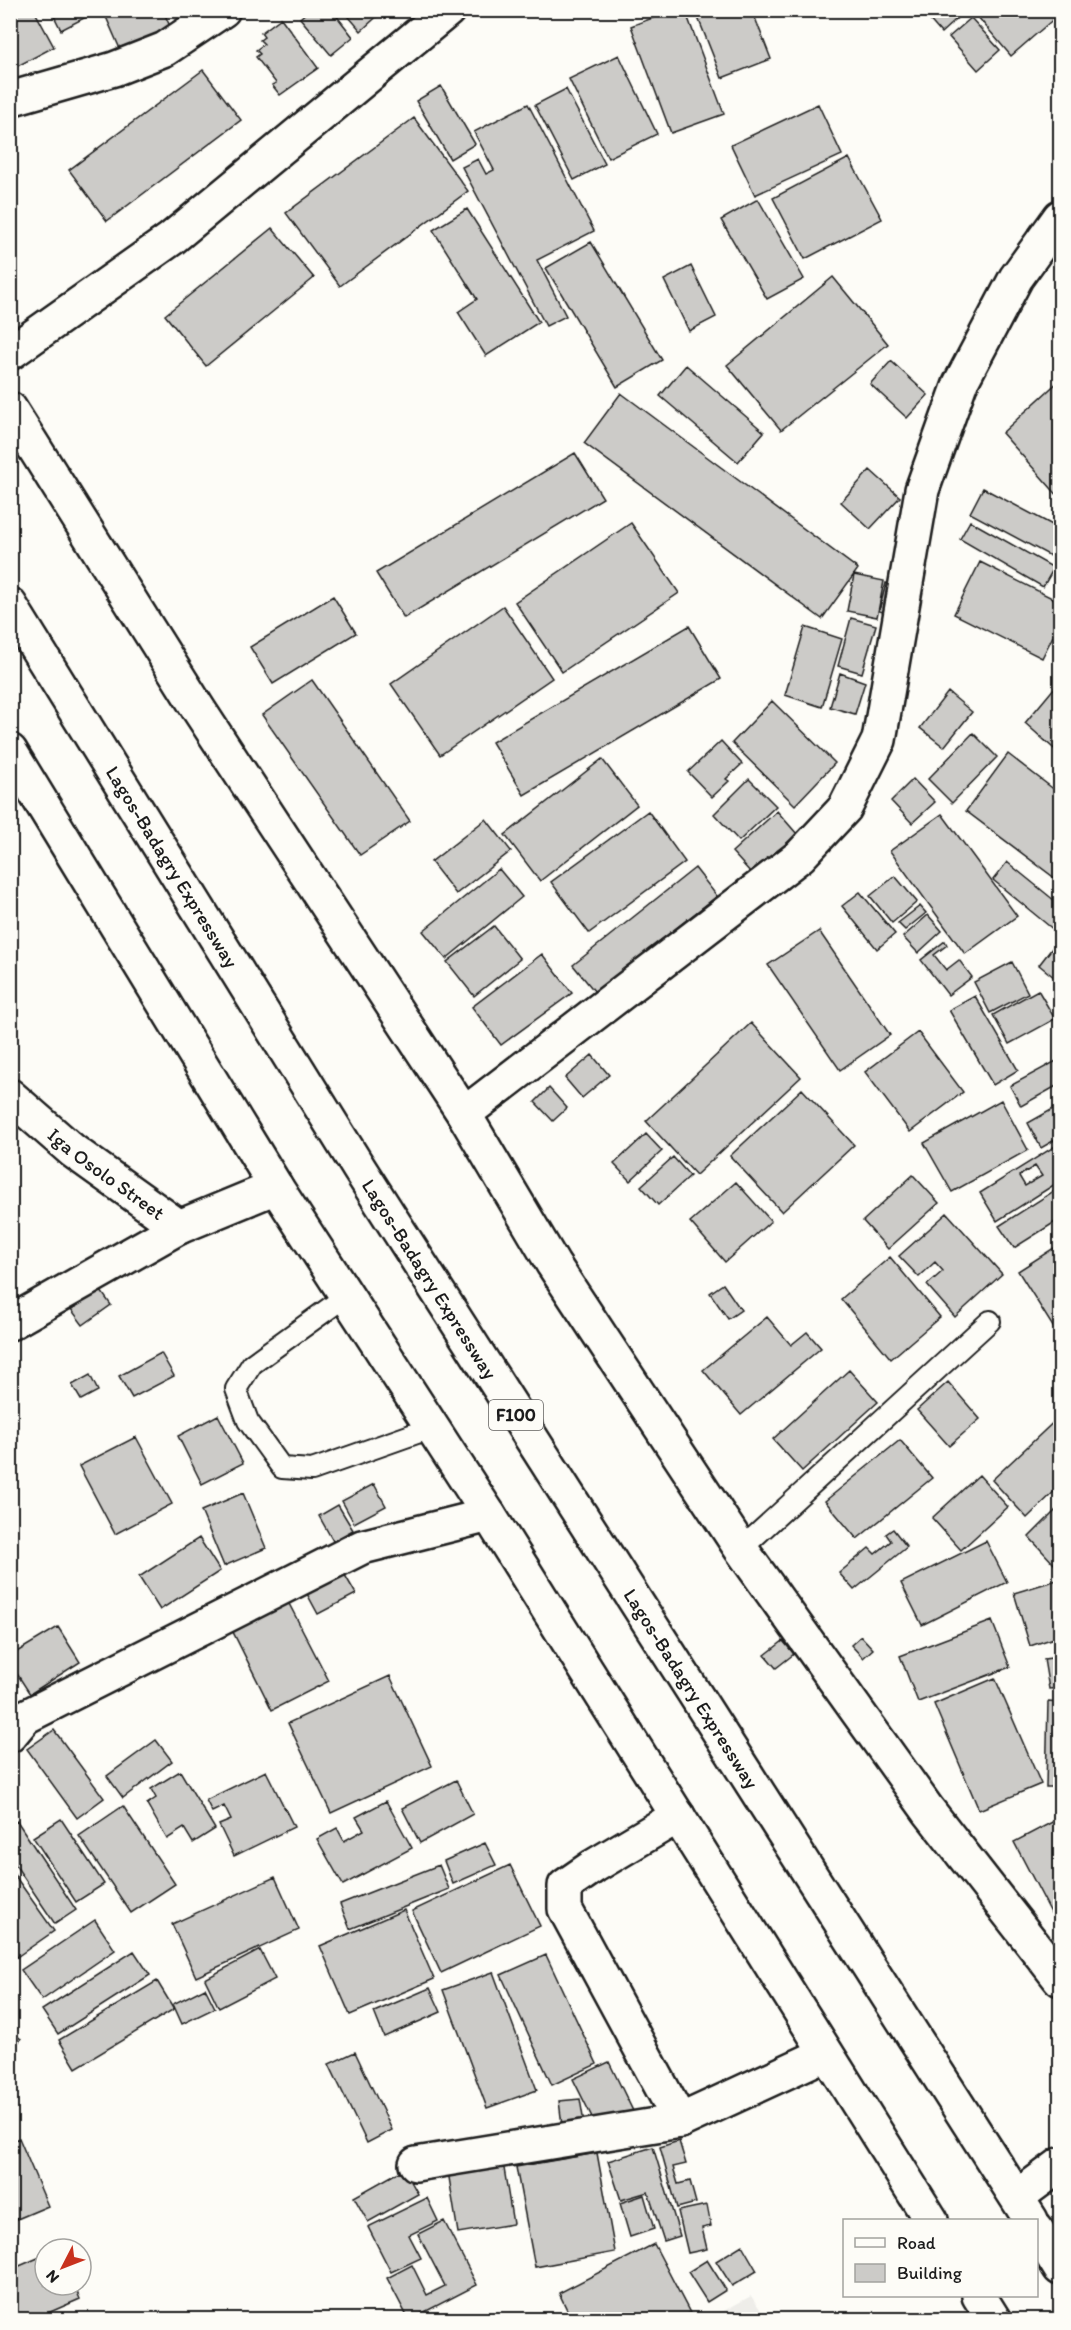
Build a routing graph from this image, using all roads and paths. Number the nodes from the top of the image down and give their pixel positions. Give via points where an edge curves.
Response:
1 (222, 10) edge
2 (448, 10) edge
3 (10, 99) edge
4 (1060, 217) edge
5 (10, 352) edge
6 (10, 409) edge
7 (10, 605) edge
8 (10, 751) edge
9 (10, 1096) edge
10 (464, 1114) junction
11 (276, 1187) junction
12 (179, 1227) junction
13 (346, 1296) junction
14 (990, 1321) dead end
15 (10, 1323) edge
16 (431, 1428) junction
17 (489, 1515) junction
18 (741, 1549) junction
19 (10, 1735) edge
20 (678, 1816) junction
21 (1060, 1979) edge
22 (825, 2054) junction
23 (680, 2121) junction
24 (416, 2164) dead end
25 (1060, 2165) edge
26 (1024, 2209) edge
27 (930, 2219) edge
28 (1038, 2232) edge
29 (1060, 2268) edge
30 (980, 2297) edge
31 (994, 2319) edge

1 - 3 main road via 165,49 114,69
2 - 5 main road via 171,239
4 - 10 main road via 1016,278 960,384 922,490 879,740 845,808 800,856
6 - 10 main road via 199,710
7 - 26 main road, Lagos-Badagry Expressway / F100 via 360,1170
8 - 11 main road
9 - 12 main road, Iga Osolo Street via 73,1151
10 - 18 main road via 553,1264
11 - 12 main road
11 - 13 main road
12 - 15 main road
13 - 16 main road
13 - 16 lane via 252,1364 236,1389 248,1421 282,1468 312,1470
14 - 18 lane
16 - 17 main road
17 - 19 main road via 362,1547 26,1717
17 - 20 main road
18 - 21 main road via 928,1810
20 - 22 main road
20 - 23 main road via 565,1886 565,1910
22 - 23 main road
22 - 27 main road
23 - 24 main road
25 - 26 main road
28 - 29 main road
30 - 31 main road

